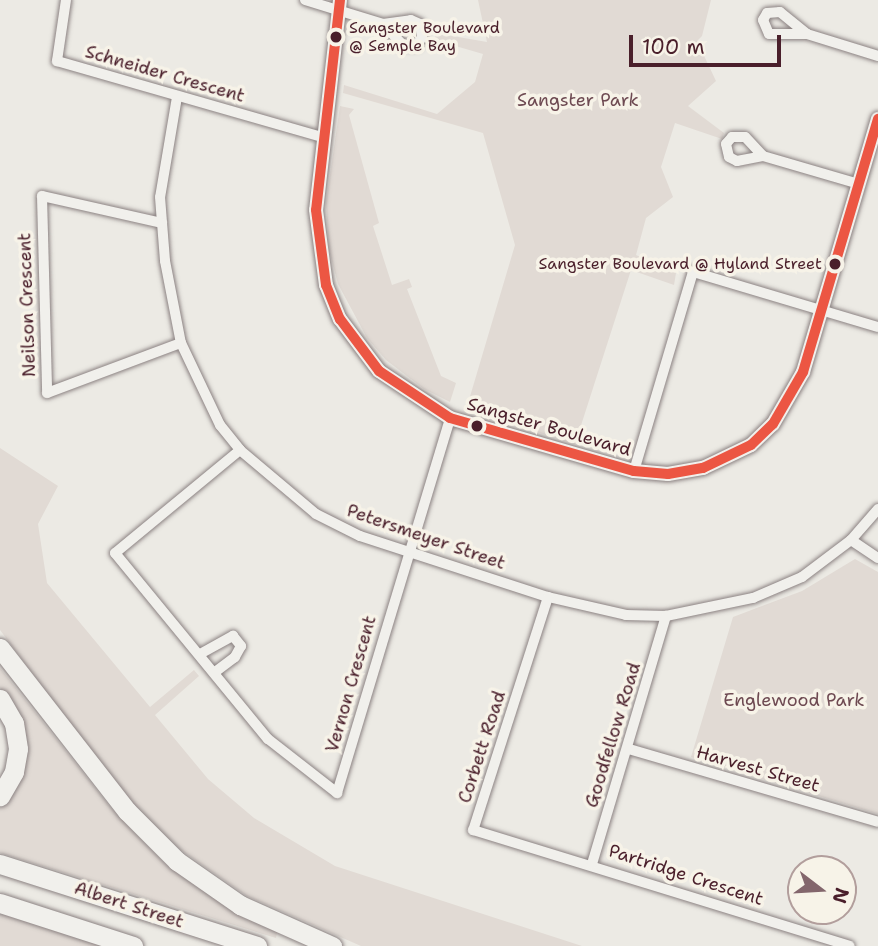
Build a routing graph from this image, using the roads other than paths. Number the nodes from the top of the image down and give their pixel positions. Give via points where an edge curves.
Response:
1 (66, 0) edge
2 (304, 0) edge
3 (340, 5) edge
4 (383, 24) dead end
5 (807, 34) dead end
6 (878, 56) edge
7 (177, 97) junction
8 (878, 118) edge
9 (322, 137) junction
10 (763, 156) dead end
11 (859, 184) junction
12 (162, 223) junction
13 (821, 310) junction
14 (878, 327) edge
15 (181, 343) junction
16 (450, 418) junction
17 (240, 450) junction
18 (634, 471) junction
19 (878, 509) edge
20 (850, 540) junction
21 (409, 552) junction
22 (878, 558) edge
23 (548, 597) junction
24 (666, 616) junction
25 (0, 648) edge
26 (200, 654) junction
27 (215, 671) junction
28 (0, 699) edge
29 (629, 748) junction
30 (0, 796) edge
31 (878, 822) edge
32 (0, 864) edge
33 (592, 864) junction
34 (0, 903) edge
35 (133, 946) edge
36 (257, 946) edge
37 (332, 946) edge
38 (850, 946) edge

1 - 7 street, Schneider Crescent via 57,61
2 - 3 street
3 - 4 street
3 - 9 street, Sangster Boulevard
5 - 6 street
7 - 9 street, Schneider Crescent
7 - 12 street, Petersmeyer Street via 164,155
8 - 11 street, Sangster Boulevard
9 - 16 street, Sangster Boulevard via 318,244 326,285 340,319 379,371
10 - 11 street
11 - 13 street, Sangster Boulevard
12 - 15 street, Petersmeyer Street via 171,304
12 - 15 street, Neilson Crescent via 42,196 47,393
13 - 14 street
13 - 18 street, Sangster Boulevard via 791,396 773,424 751,445 703,468 668,474
13 - 18 street via 693,272
15 - 17 street, Petersmeyer Street via 220,425
16 - 18 street, Sangster Boulevard
16 - 21 street, Vernon Crescent
17 - 21 street, Petersmeyer Street via 316,514 360,536
17 - 26 street, Vernon Crescent via 114,553
19 - 20 street, Petersmeyer Street
20 - 22 street
20 - 24 street, Petersmeyer Street via 802,577 753,598
21 - 23 street, Petersmeyer Street
21 - 27 street, Vernon Crescent via 337,793 268,739
23 - 24 street, Petersmeyer Street via 626,615
23 - 33 street, Corbett Road via 474,830
24 - 29 street, Goodfellow Road
25 - 37 highway via 127,811 177,861 240,905
26 - 27 street, Vernon Crescent
26 - 27 street via 233,636 241,646 236,657
28 - 30 highway via 14,723 18,749 14,772
29 - 31 street, Harvest Street
29 - 33 street, Goodfellow Road
32 - 36 highway, Albert Street
33 - 38 street, Partridge Crescent
34 - 35 highway

